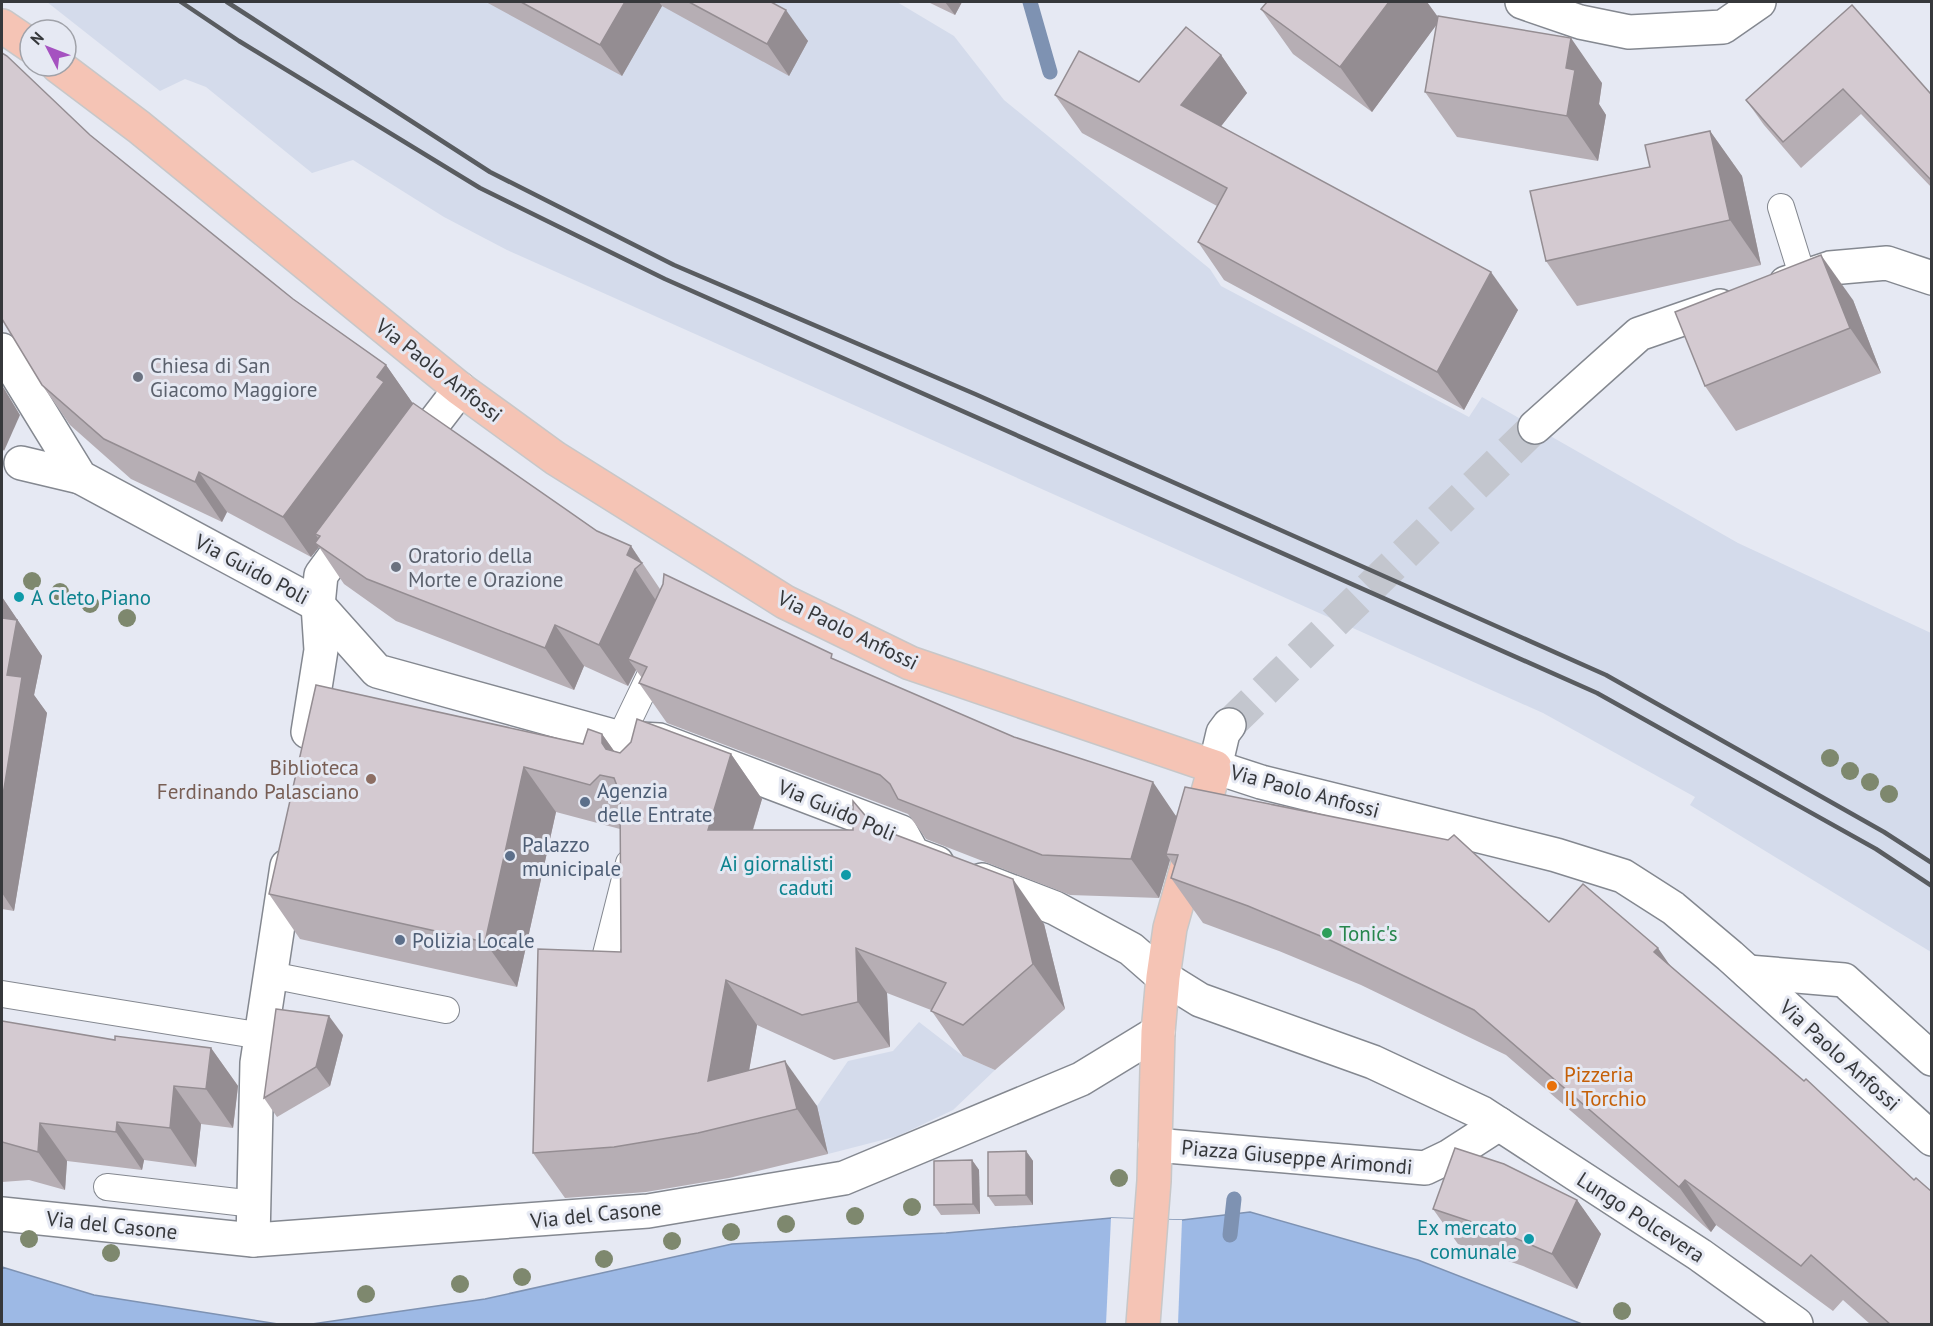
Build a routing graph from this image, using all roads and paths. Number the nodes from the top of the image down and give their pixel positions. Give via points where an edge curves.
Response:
1 (1522, 2) edge
2 (1759, 2) edge
3 (2, 26) edge
4 (18, 37) edge
5 (74, 78) edge
6 (1781, 207) dead end
7 (1803, 278) junction
8 (1932, 278) edge
9 (2, 350) edge
10 (460, 389) junction
11 (1535, 427) tunnel mouth
12 (21, 463) dead end
13 (395, 475) edge
14 (80, 477) junction
15 (375, 502) edge
16 (318, 605) junction
17 (670, 633) edge
18 (626, 724) junction
19 (1229, 725) tunnel mouth
20 (303, 762) edge
21 (1215, 767) junction
22 (291, 841) edge
23 (633, 845) edge
24 (1748, 972) junction
25 (601, 974) edge
26 (277, 976) junction
27 (1163, 977) junction
28 (2, 994) edge
29 (446, 1010) dead end
30 (1158, 1032) junction
31 (261, 1036) junction
32 (1932, 1059) edge
33 (1491, 1118) junction
34 (1932, 1138) edge
35 (1155, 1145) junction
36 (107, 1187) dead end
37 (238, 1202) junction
38 (2, 1214) edge
39 (253, 1240) junction
40 (1143, 1324) edge
41 (1796, 1324) edge

1 - 2 street via 1580,22 1629,32 1723,27
3 - 4 main road
5 - 10 main road, Via Paolo Anfossi
6 - 7 lane
7 - 8 street via 1830,268 1887,262
7 - 11 street via 1639,334
9 - 14 street
10 - 13 street
10 - 21 main road, Via Paolo Anfossi via 555,458 785,602 910,663
12 - 14 street, Via Guido Poli
14 - 16 street, Via Guido Poli
15 - 16 street via 321,575
16 - 18 street, Via Guido Poli via 377,671
16 - 20 street via 321,650
17 - 18 lane
18 - 27 street, Via Guido Poli via 656,751 901,832 913,854 1055,908 1131,949
19 - 21 street via 1223,733
21 - 24 street, Via Paolo Anfossi via 1623,876 1673,908
21 - 27 main road, Piazza Giuseppe Arimondi via 1170,928
22 - 26 street
23 - 25 lane
24 - 32 street, Via Paolo Anfossi via 1844,980
24 - 34 street, Via Paolo Anfossi
26 - 29 lane
26 - 31 street
27 - 30 main road, Piazza Giuseppe Arimondi
27 - 33 street via 1200,1000 1373,1062
28 - 31 lane
30 - 35 main road, Piazza Giuseppe Arimondi
30 - 39 street, Via del Casone via 1081,1079 844,1178 648,1211
31 - 37 street
33 - 35 street, Piazza Giuseppe Arimondi via 1448,1157 1425,1168
33 - 41 street, Lungo Polcevera via 1700,1255
35 - 40 main road, Piazza Giuseppe Arimondi
36 - 37 lane
37 - 39 street
38 - 39 street, Via del Casone

